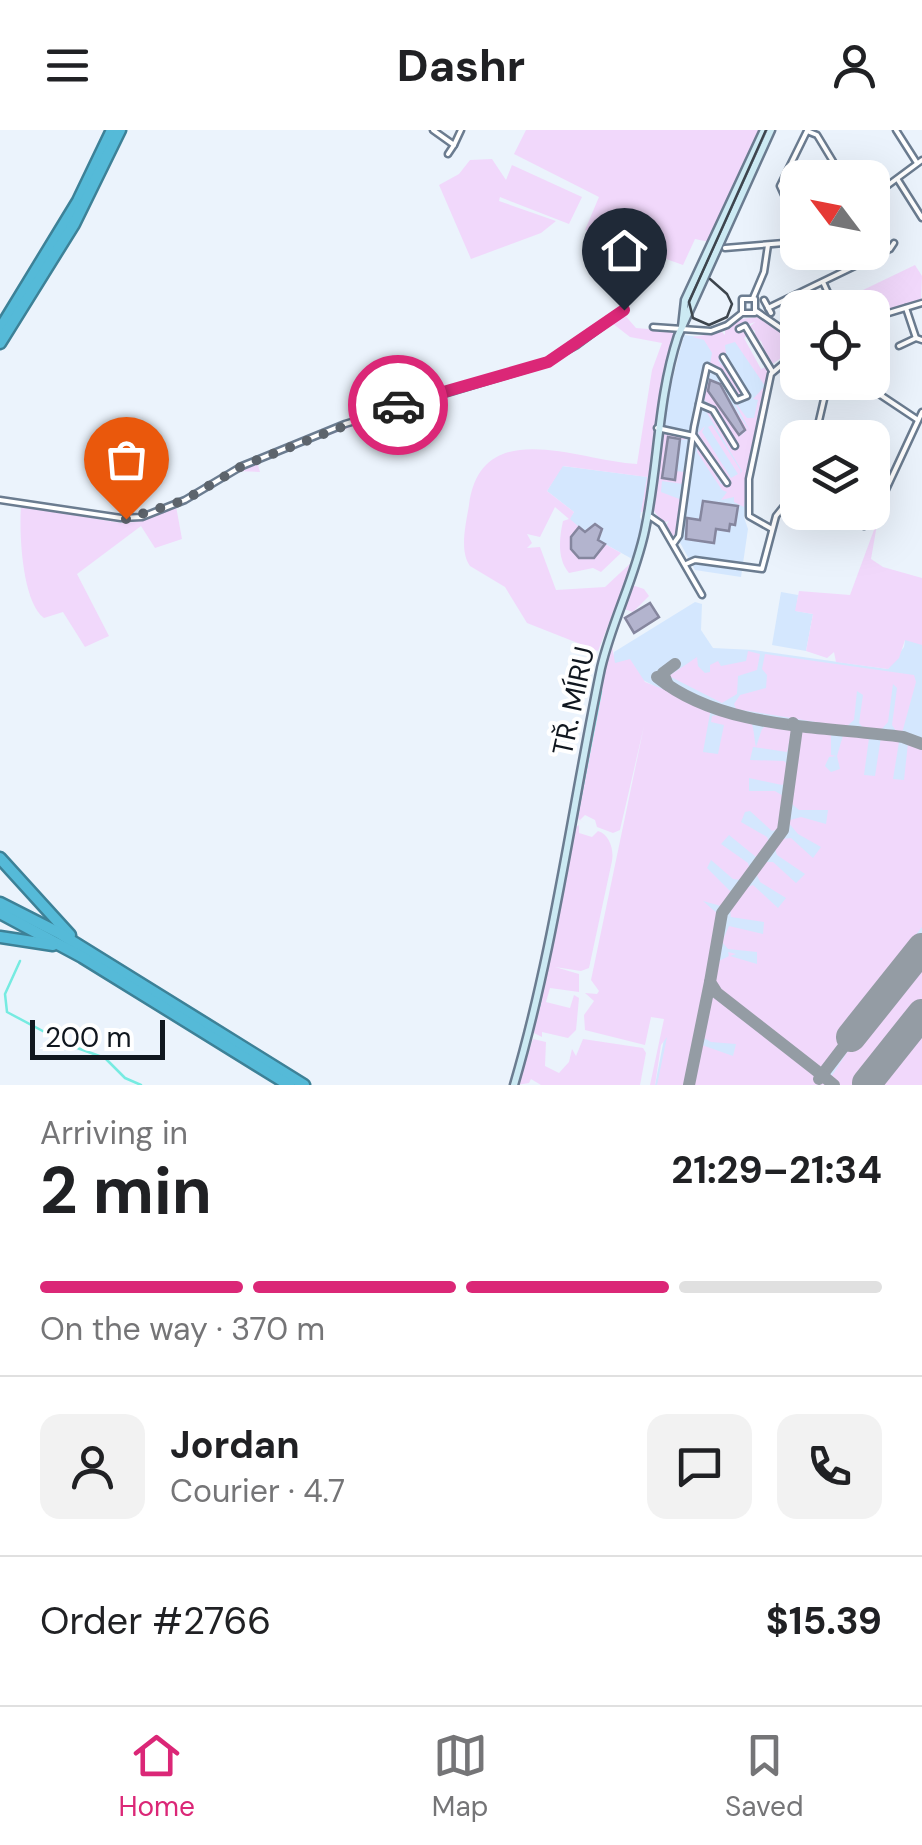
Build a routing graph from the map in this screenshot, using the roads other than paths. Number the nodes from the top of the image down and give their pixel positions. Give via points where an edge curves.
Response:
1 (112, 130) edge
2 (120, 130) edge
3 (433, 130) edge
4 (460, 130) edge
5 (768, 130) edge
6 (896, 130) edge
7 (808, 131) edge
8 (454, 144) junction
9 (448, 154) dead end
10 (793, 160) edge
11 (833, 160) edge
12 (920, 162) edge
13 (898, 180) junction
14 (890, 185) edge
15 (922, 218) edge
16 (780, 242) edge
17 (894, 243) dead end
18 (768, 244) junction
19 (724, 248) dead end
20 (823, 282) junction
21 (827, 290) edge
22 (752, 298) junction
23 (764, 300) dead end
24 (922, 303) edge
25 (906, 308) junction
26 (624, 310) dead end
27 (756, 312) junction
28 (742, 313) junction
29 (890, 313) edge
30 (653, 328) dead end
31 (682, 328) junction
32 (742, 328) dead end
33 (780, 328) edge
34 (0, 329) edge
35 (919, 339) edge
36 (0, 343) edge
37 (899, 346) dead end
38 (723, 357) dead end
39 (780, 364) edge
40 (772, 370) junction
41 (885, 400) edge
42 (699, 404) junction
43 (922, 412) edge
44 (918, 424) edge
45 (657, 428) junction
46 (692, 434) junction
47 (736, 446) dead end
48 (890, 482) edge
49 (726, 483) dead end
50 (0, 500) edge
51 (780, 509) edge
52 (648, 514) junction
53 (772, 529) junction
54 (674, 543) junction
55 (686, 564) junction
56 (702, 594) dead end
57 (0, 858) edge
58 (0, 902) edge
59 (0, 913) edge
60 (0, 937) edge
61 (88, 955) junction
62 (288, 1085) edge
63 (304, 1085) edge
64 (514, 1085) edge

1 - 34 highway via 70,217
2 - 36 highway via 74,224
3 - 8 street
4 - 8 street
5 - 31 main road, TŘ. MÍRU
6 - 12 street
7 - 10 street
7 - 11 street
8 - 9 street
12 - 13 street
13 - 14 street
13 - 15 street
16 - 18 street
17 - 20 street
18 - 19 street
18 - 22 street
20 - 21 street
20 - 23 street via 769,311
22 - 27 street
22 - 28 street via 741,301
24 - 25 street
25 - 29 street
25 - 35 street
26 - 50 street via 548,362 346,424 242,466 151,514 121,518
27 - 28 street
27 - 33 street
28 - 31 street via 714,330
30 - 31 street
31 - 45 main road, TŘ. MÍRU
32 - 40 street
35 - 37 street
38 - 42 street via 746,398 737,400 708,366
39 - 40 street
40 - 53 street via 749,476 748,515
41 - 44 street
42 - 46 street
42 - 47 street via 712,410
43 - 44 street
44 - 48 street
45 - 46 street
45 - 52 main road, TŘ. MÍRU
46 - 49 street
46 - 54 street
51 - 53 street
52 - 54 street
52 - 64 main road, TŘ. MÍRU via 602,667
53 - 55 street via 762,570
54 - 55 street
55 - 56 street
57 - 61 highway
58 - 61 highway
59 - 61 highway
60 - 61 highway
61 - 62 highway
61 - 63 highway

